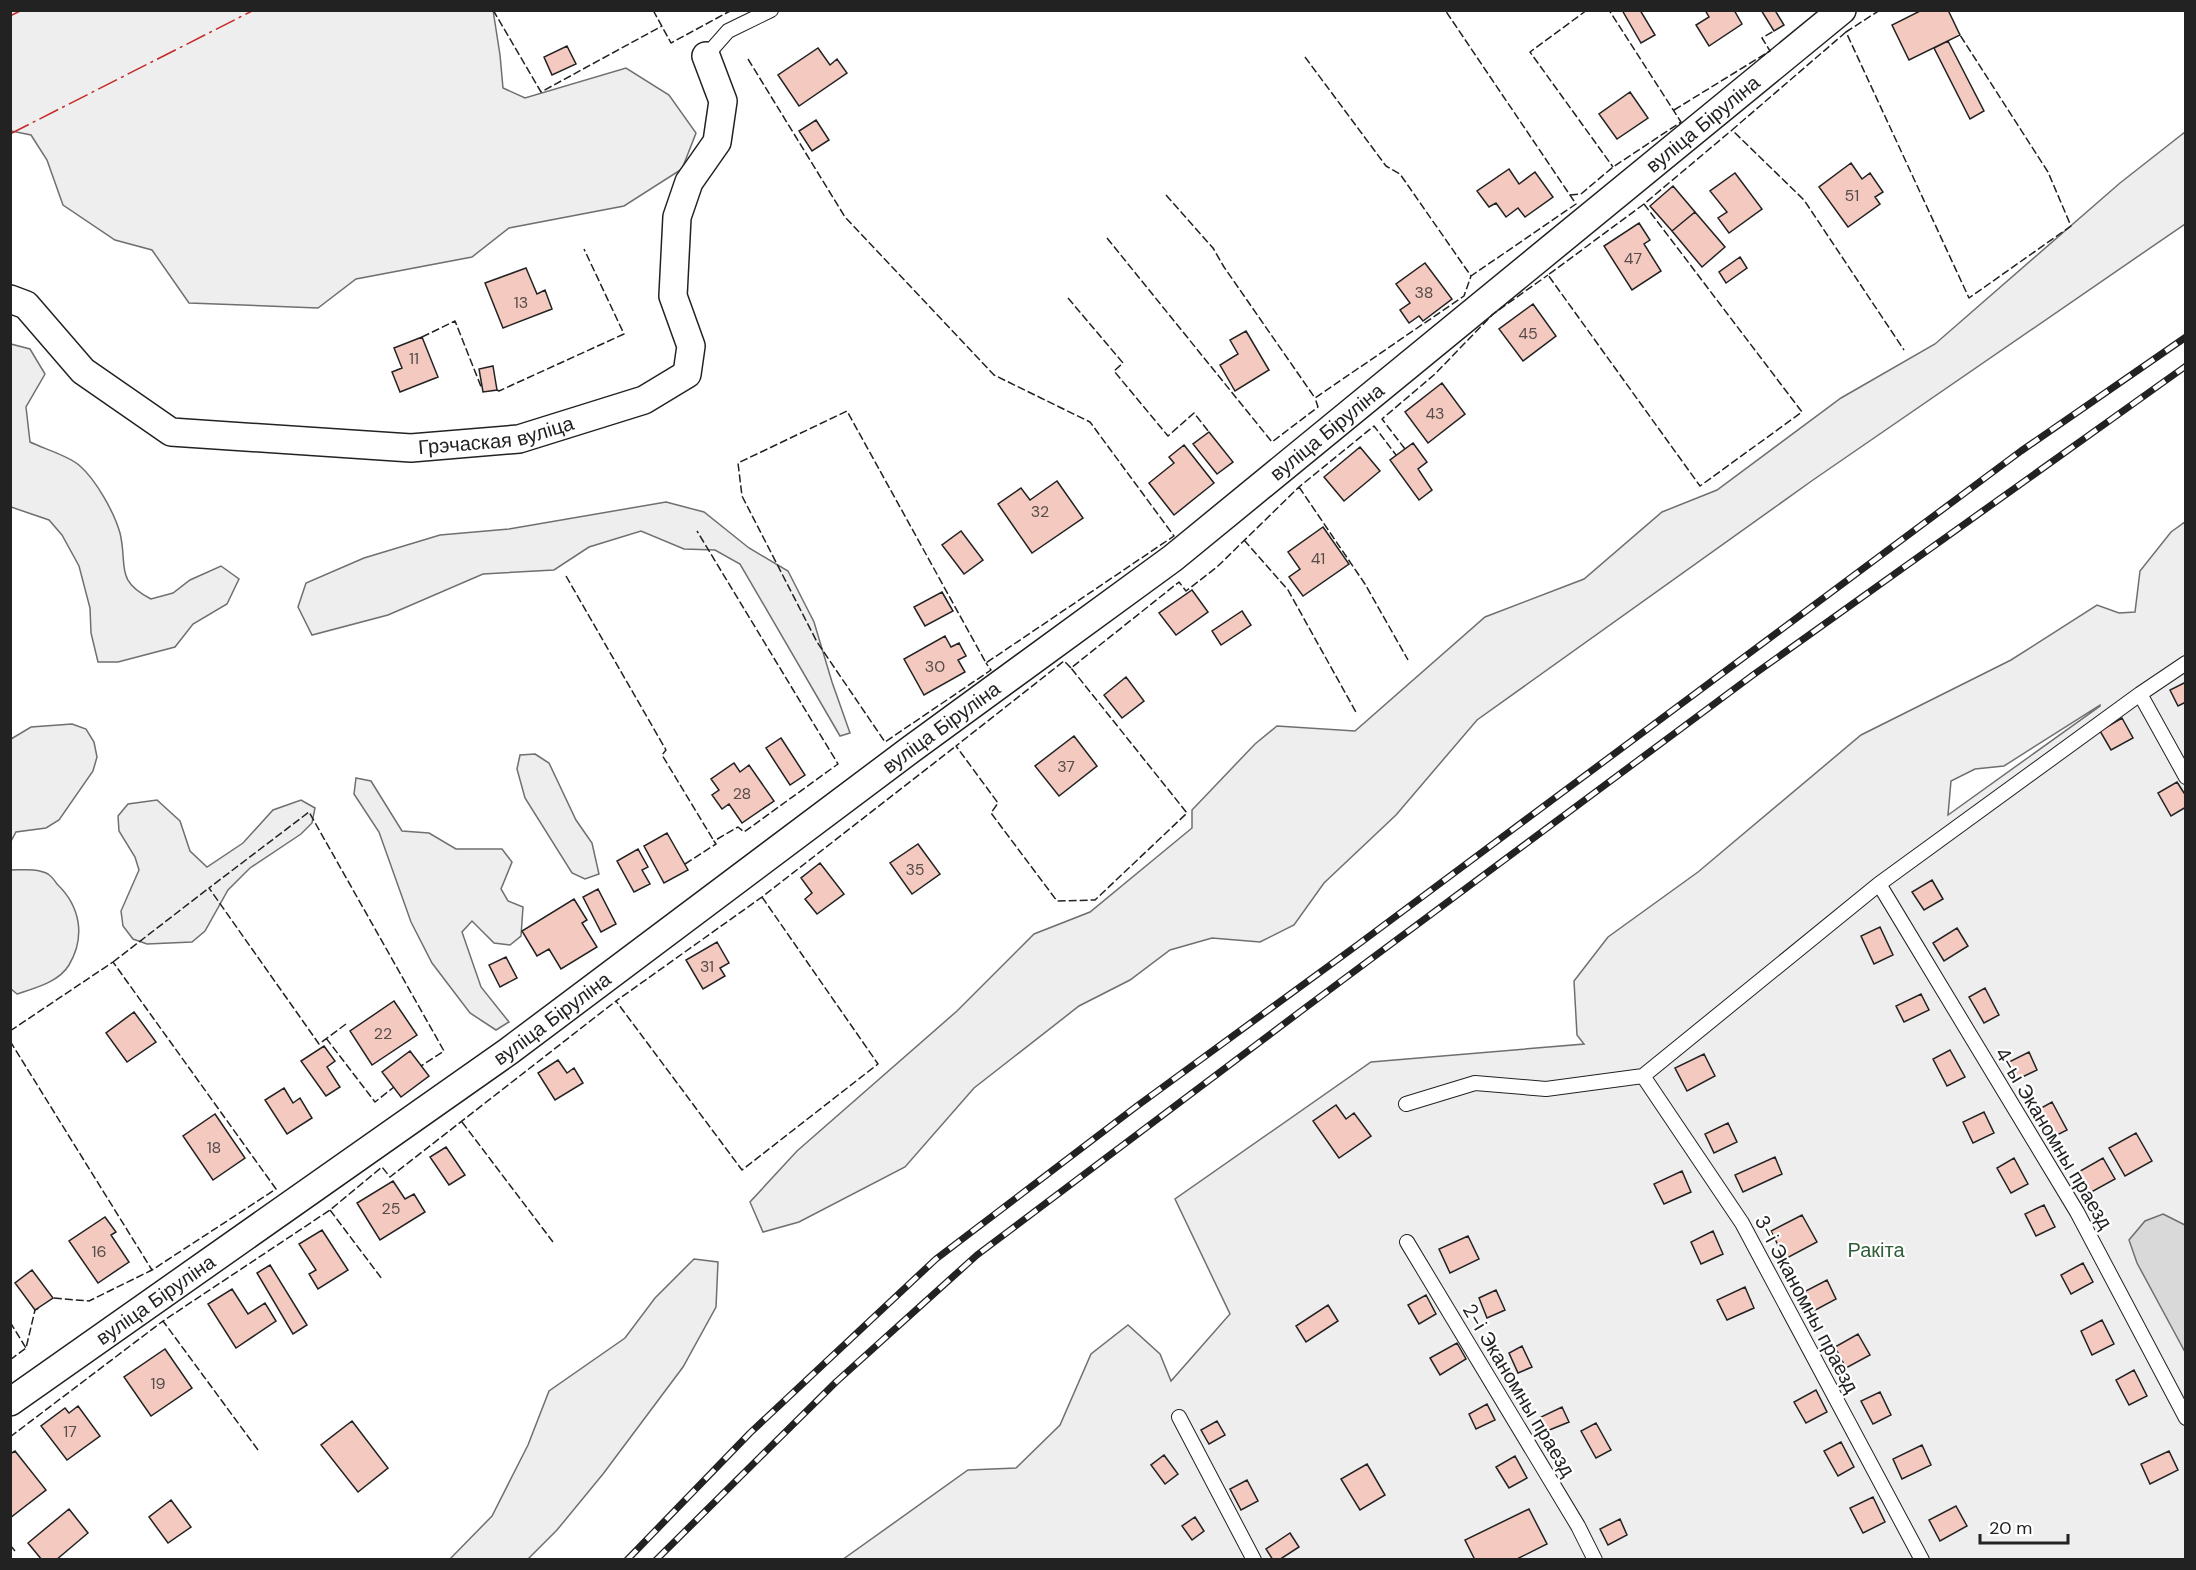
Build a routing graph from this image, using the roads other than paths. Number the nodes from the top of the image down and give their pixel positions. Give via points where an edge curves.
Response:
1 (771, 10) edge
2 (1842, 10) edge
3 (706, 56) joint
4 (10, 299) edge
5 (2186, 663) edge
6 (2140, 694) junction
7 (2186, 777) edge
8 (1879, 884) junction
9 (1643, 1076) junction
10 (1406, 1104) dead end
11 (1407, 1242) dead end
12 (10, 1402) edge
13 (1179, 1416) dead end
14 (2186, 1418) edge
15 (1254, 1560) edge
16 (1595, 1560) edge
17 (1922, 1560) edge

1 - 3 lane via 728,31
2 - 12 street, вуліца Біруліна via 1173,558 509,1051
3 - 4 street, Грэчаская вуліца via 723,101 717,142 689,182 677,217 673,296 691,346 687,374 644,400 519,439 411,448 171,432 82,371 26,305
5 - 6 lane
6 - 7 lane
6 - 8 lane
8 - 9 lane
8 - 14 lane, 4-ы Эканомны праезд via 2077,1212
9 - 10 lane via 1546,1089 1475,1083
9 - 17 lane, 3-і Эканомны праезд via 1742,1223
11 - 16 lane, 2-і Эканомны праезд
13 - 15 lane

